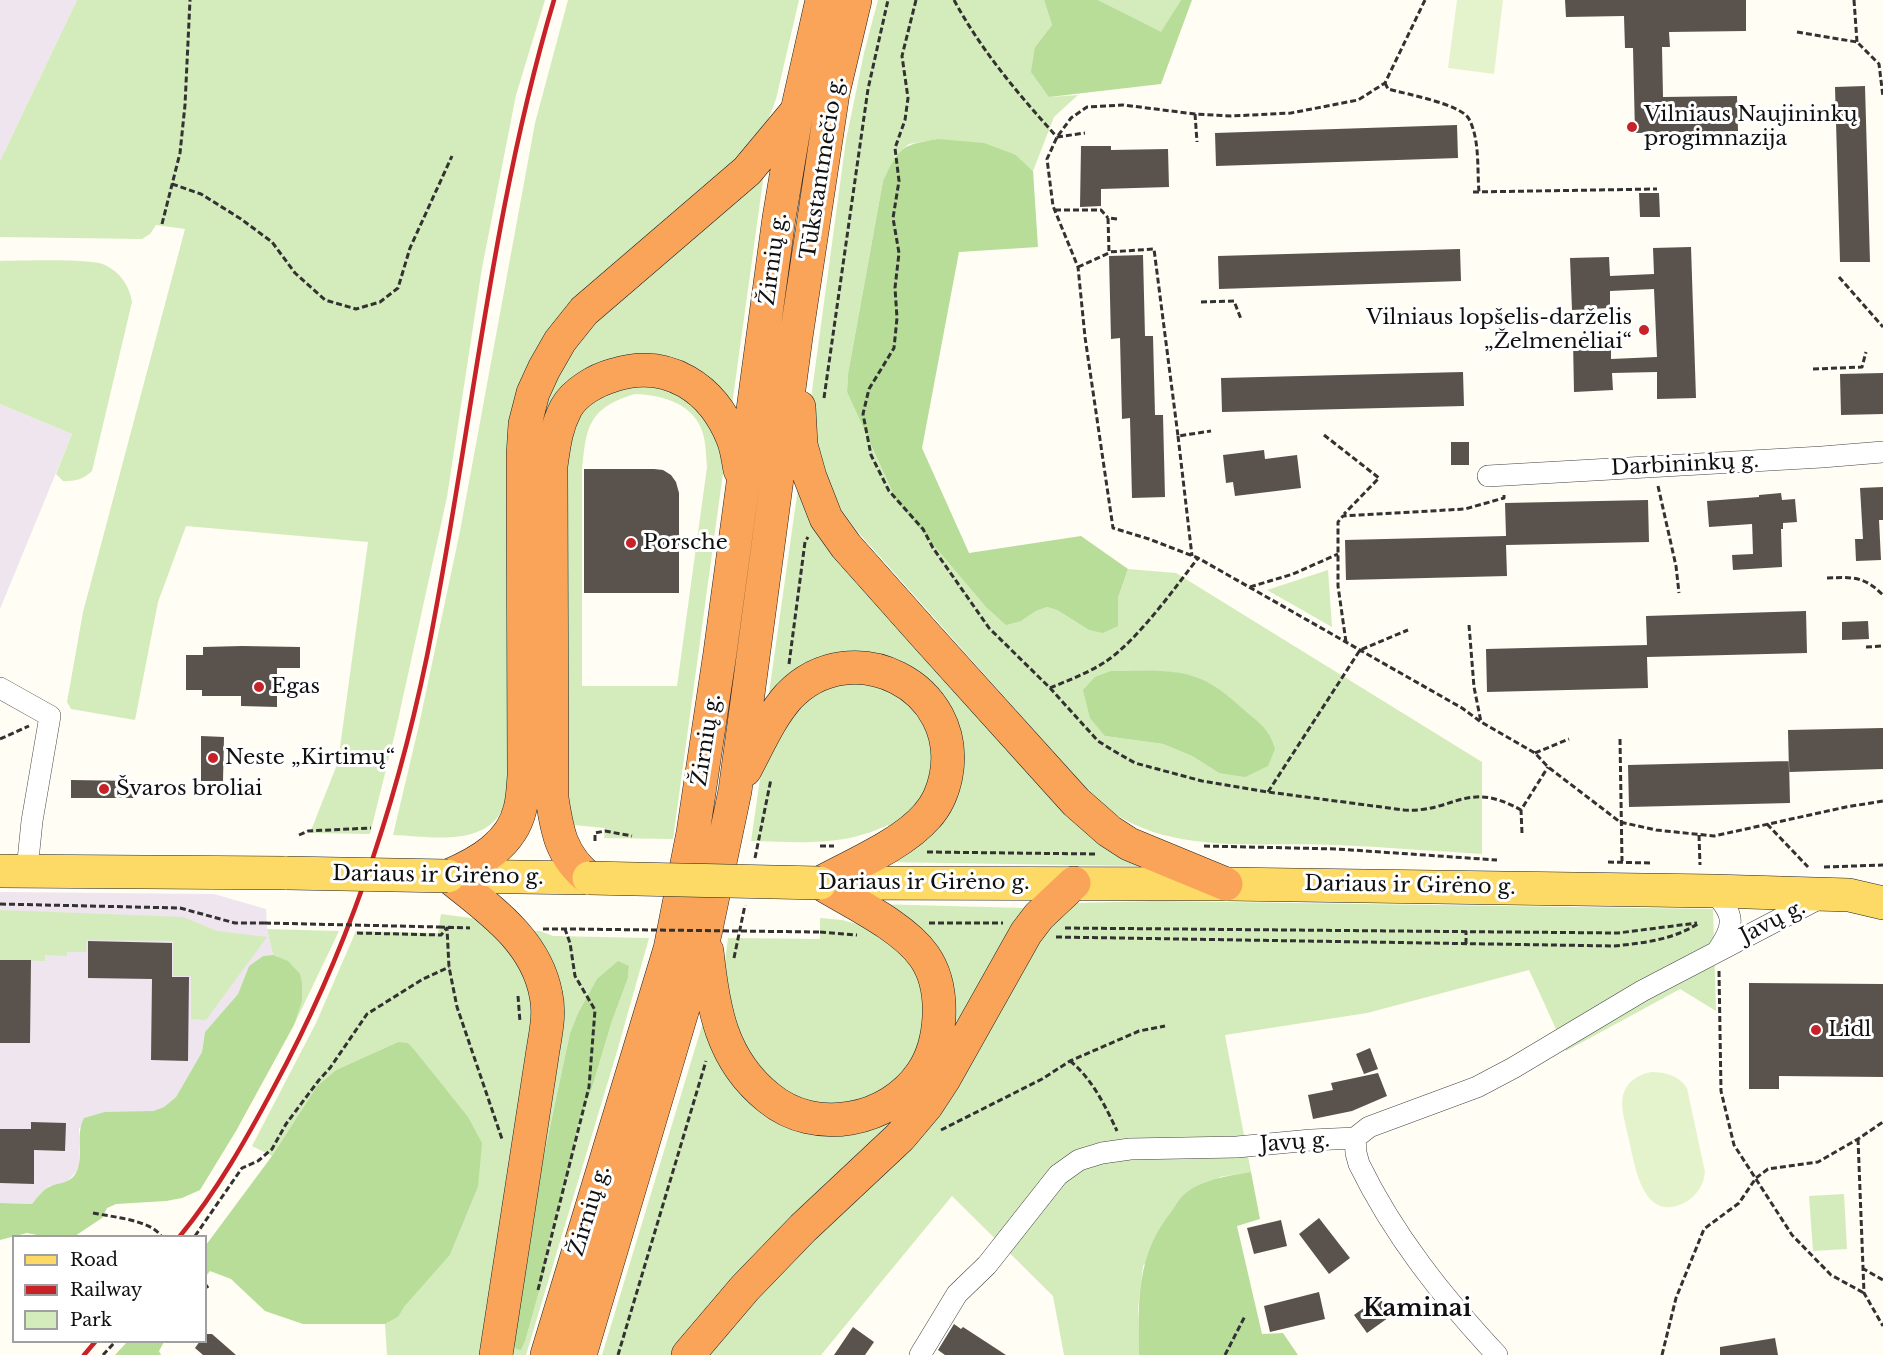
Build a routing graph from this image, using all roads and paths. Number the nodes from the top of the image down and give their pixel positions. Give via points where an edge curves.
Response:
1 (190, 0) edge
2 (822, 0) edge
3 (855, 0) edge
4 (888, 0) edge
5 (916, 0) edge
6 (954, 0) edge
7 (1425, 0) edge
8 (1854, 0) edge
9 (1797, 32) dead end
10 (1857, 42) junction
11 (1384, 83) junction
12 (1883, 97) edge
13 (797, 111) junction
14 (1195, 114) junction
15 (1085, 133) dead end
16 (1057, 137) junction
17 (1197, 142) dead end
18 (452, 156) dead end
19 (172, 184) junction
20 (1657, 189) dead end
21 (1473, 192) dead end
22 (1479, 192) junction
23 (1055, 210) junction
24 (1108, 218) junction
25 (1117, 219) dead end
26 (162, 224) dead end
27 (1109, 252) junction
28 (1078, 267) junction
29 (1839, 277) dead end
30 (1200, 302) dead end
31 (1241, 319) dead end
32 (1883, 327) edge
33 (796, 337) junction
34 (1866, 352) dead end
35 (1813, 369) dead end
36 (822, 406) dead end
37 (1210, 431) dead end
38 (1324, 435) dead end
39 (1178, 436) junction
40 (1883, 452) edge
41 (1653, 466) junction
42 (1497, 475) joint
43 (743, 484) junction
44 (1342, 516) junction
45 (1338, 554) junction
46 (1192, 555) junction
47 (1198, 558) junction
48 (1827, 578) dead end
49 (1249, 587) junction
50 (1679, 593) dead end
51 (1883, 595) edge
52 (1469, 625) dead end
53 (1408, 630) dead end
54 (1346, 642) junction
55 (1883, 646) edge
56 (1866, 647) dead end
57 (1360, 650) junction
58 (0, 688) edge
59 (1050, 688) junction
60 (1481, 722) junction
61 (25, 728) dead end
62 (0, 739) edge
63 (1569, 739) dead end
64 (1620, 739) dead end
65 (1535, 753) junction
66 (1548, 767) junction
67 (735, 791) junction
68 (1268, 792) junction
69 (1883, 801) edge
70 (1521, 810) junction
71 (1620, 822) junction
72 (1767, 824) junction
73 (371, 828) dead end
74 (1522, 833) dead end
75 (299, 835) dead end
76 (1699, 835) junction
77 (632, 836) dead end
78 (595, 841) dead end
79 (896, 841) junction
80 (1129, 844) junction
81 (1196, 846) dead end
82 (1497, 860) dead end
83 (1602, 863) dead end
84 (1808, 867) dead end
85 (14, 871) edge
86 (448, 876) junction
87 (589, 878) junction
88 (1707, 878) junction
89 (820, 883) junction
90 (1074, 883) junction
91 (1226, 884) junction
92 (1883, 887) edge
93 (1838, 895) junction
94 (1883, 903) edge
95 (0, 904) edge
96 (439, 927) dead end
97 (1063, 928) dead end
98 (1466, 931) junction
99 (820, 932) dead end
100 (1057, 932) dead end
101 (357, 933) dead end
102 (705, 934) junction
103 (1466, 944) junction
104 (1719, 960) junction
105 (449, 967) junction
106 (518, 991) dead end
107 (520, 1025) dead end
108 (1165, 1026) dead end
109 (1070, 1061) junction
110 (1883, 1122) edge
111 (504, 1125) dead end
112 (939, 1131) dead end
113 (502, 1136) junction
114 (1355, 1138) junction
115 (1858, 1139) junction
116 (501, 1148) dead end
117 (1130, 1149) junction
118 (1756, 1178) junction
119 (93, 1213) dead end
120 (160, 1235) edge
121 (196, 1235) edge
122 (1862, 1268) junction
123 (1883, 1280) edge
124 (1864, 1293) junction
125 (536, 1299) dead end
126 (1245, 1316) dead end
127 (1883, 1326) edge
128 (113, 1343) edge
129 (103, 1355) edge
130 (496, 1355) edge
131 (547, 1355) edge
132 (580, 1355) edge
133 (688, 1355) edge
134 (920, 1355) edge
135 (1225, 1355) edge
136 (1497, 1355) edge
137 (1662, 1355) edge

1 - 19 path via 183,124
2 - 13 highway, Tūkstantmečio g.
3 - 33 highway, Tūkstantmečio g. via 833,93
4 - 36 path via 868,89
5 - 59 path via 902,56 908,99 895,148 900,181 893,218 898,253 894,348 869,389 863,414 871,455 889,491 923,529 989,628
6 - 16 path via 987,53
7 - 11 path
8 - 10 path
9 - 10 path
10 - 12 path via 1879,64
11 - 14 path via 1358,100 1291,113
11 - 22 path via 1388,88 1459,109 1469,118 1475,138
13 - 43 highway, Žirnių g.
13 - 86 highway via 747,171 584,311 560,341 533,393 523,455 524,776 520,809 513,827 496,848 477,863
14 - 16 path via 1123,105 1088,107 1071,118
14 - 17 path
15 - 16 path
16 - 23 path via 1047,159
18 - 19 path via 410,248 398,288 380,302 356,309 324,300 295,273 272,242 201,194
19 - 26 path
20 - 22 path
21 - 22 path
23 - 24 path via 1101,210
23 - 28 path
24 - 25 path
24 - 27 path
27 - 28 path
27 - 39 path via 1154,249
28 - 46 path via 1113,528
29 - 32 path
30 - 31 path via 1234,301
33 - 67 highway, Žirnių g.
33 - 80 highway via 801,445 826,518 1076,802
34 - 35 path via 1862,367
37 - 39 path
38 - 44 path via 1379,478
39 - 46 path
40 - 41 street, Darbininkų g.
41 - 42 street, Darbininkų g.
41 - 50 path
42 - 44 path via 1504,498 1464,508
43 - 87 highway via 734,440 722,417 709,398 674,374 649,369 601,379 567,406 556,429 551,466 552,798 557,831 569,859
43 - 131 highway, Žirnių g. via 693,833 670,949
44 - 45 path via 1338,522
45 - 49 path via 1293,574
45 - 54 path
46 - 47 path
47 - 49 path
47 - 59 path via 1148,620 1107,660
48 - 51 path via 1869,582
49 - 54 path
52 - 60 path
53 - 57 path
54 - 57 path
55 - 56 path
57 - 60 path
57 - 68 path
58 - 85 street via 50,716 32,821
59 - 68 path via 1098,741 1135,763 1175,776
60 - 65 path
61 - 62 path
63 - 65 path
64 - 71 path
65 - 66 path
66 - 70 path
66 - 71 path
67 - 79 highway via 775,716 804,684 831,671 861,667 884,671 906,681 924,698 938,717 949,759 938,801 927,816
67 - 102 highway, Žirnių g.
68 - 70 path via 1419,811 1463,798 1494,797
69 - 72 path
70 - 74 path
71 - 76 path
71 - 83 path via 1622,861
72 - 76 path via 1714,836
72 - 84 path
73 - 75 path via 308,831
76 - 88 path
77 - 78 path via 605,831 595,833
79 - 80 path via 909,852 1117,854
79 - 89 highway
80 - 91 highway
81 - 82 path via 1337,849
85 - 86 main road, Dariaus ir Girėno g., bridge
86 - 87 main road, Dariaus ir Girėno g.
86 - 130 highway via 498,917 529,950 547,996 546,1030
87 - 89 main road, Dariaus ir Girėno g., bridge
88 - 91 main road, Dariaus ir Girėno g.
88 - 93 main road, Dariaus ir Girėno g.
88 - 104 street, Javų g. via 1731,921
89 - 90 main road, Dariaus ir Girėno g.
89 - 102 highway via 903,934 924,957 937,985 938,1032 922,1073 892,1102 872,1113 853,1119 809,1117 769,1098 751,1080 733,1056 721,1030 711,997
90 - 91 main road, Dariaus ir Girėno g.
90 - 133 highway via 1026,933 927,1105 900,1137 745,1288
92 - 93 main road, Dariaus ir Girėno g.
93 - 94 main road, Dariaus ir Girėno g.
93 - 104 street, Javų g.
95 - 96 path, bridge via 180,908 235,923
97 - 98 path
98 - 103 path
98 - 103 path via 1618,933 1699,923 1673,936 1614,946
99 - 125 path, bridge via 568,929 576,976 595,1010 590,1076
100 - 103 path via 1049,936
101 - 105 path via 441,935 447,928
102 - 132 highway, Žirnių g.
104 - 114 street, Javų g. via 1642,991 1477,1087 1369,1127
104 - 118 path via 1721,1091 1734,1145
105 - 113 path via 457,1006
105 - 121 path via 368,1014 285,1124 272,1149 242,1168
106 - 107 path
108 - 109 path via 1139,1031
109 - 112 path
109 - 117 path via 1081,1070
110 - 115 path
111 - 113 path
113 - 116 path
114 - 117 street, Javų g. via 1237,1147
114 - 136 street via 1359,1164 1401,1239 1457,1312
115 - 118 path via 1818,1162 1768,1169
115 - 122 path
117 - 134 street, Javų g. via 1079,1160 1058,1175 987,1265 957,1294
118 - 124 path via 1792,1235 1831,1275
118 - 137 path via 1739,1203 1704,1229 1676,1298
119 - 120 path via 144,1224
122 - 123 path
122 - 124 path
124 - 127 path
126 - 135 path
128 - 129 path

